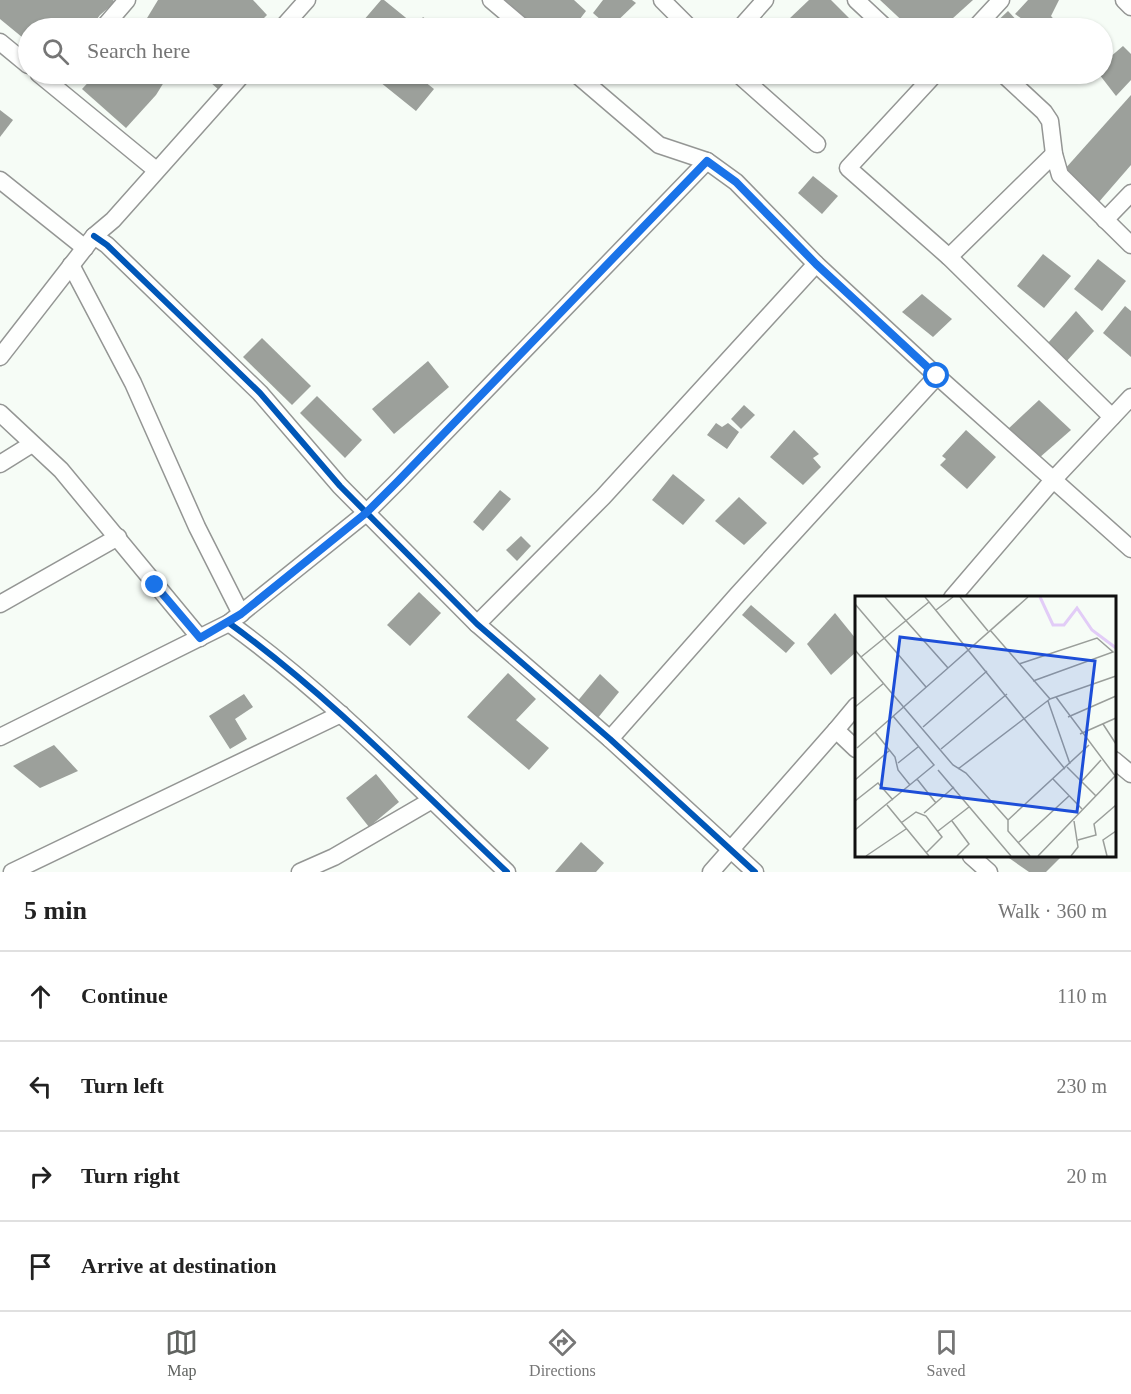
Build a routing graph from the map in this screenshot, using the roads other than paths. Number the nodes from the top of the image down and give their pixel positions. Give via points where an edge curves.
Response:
1 (127, 0) edge
2 (307, 0) edge
3 (491, 0) edge
4 (662, 0) edge
5 (765, 0) edge
6 (856, 0) edge
7 (1000, 0) edge
8 (1124, 0) edge
9 (1131, 7) edge
10 (112, 18) edge
11 (291, 18) edge
12 (512, 18) edge
13 (680, 18) edge
14 (749, 18) edge
15 (875, 18) edge
16 (984, 18) edge
17 (0, 42) edge
18 (18, 57) edge
19 (64, 84) edge
20 (234, 84) edge
21 (588, 84) edge
22 (749, 84) edge
23 (925, 84) edge
24 (1015, 84) edge
25 (818, 144) dead end
26 (1054, 154) junction
27 (707, 161) junction
28 (156, 170) junction
29 (0, 180) edge
30 (1131, 193) edge
31 (1105, 220) junction
32 (89, 242) junction
33 (1131, 245) edge
34 (949, 257) junction
35 (816, 264) junction
36 (71, 265) junction
37 (0, 357) edge
38 (937, 376) junction
39 (1131, 397) edge
40 (0, 412) edge
41 (1112, 417) junction
42 (32, 444) junction
43 (0, 464) edge
44 (1053, 480) junction
45 (366, 513) junction
46 (118, 537) junction
47 (1131, 549) edge
48 (953, 596) edge
49 (0, 604) edge
50 (235, 618) junction
51 (477, 624) junction
52 (200, 638) junction
53 (855, 707) edge
54 (341, 714) junction
55 (836, 730) junction
56 (0, 737) edge
57 (610, 739) junction
58 (855, 748) edge
59 (1116, 762) edge
60 (1131, 774) edge
61 (432, 800) junction
62 (731, 849) junction
63 (974, 857) edge
64 (12, 872) edge
65 (300, 872) edge
66 (507, 872) edge
67 (711, 872) edge
68 (755, 872) edge
69 (989, 872) edge

1 - 10 street
2 - 11 street
3 - 12 street
4 - 13 street
5 - 14 street
6 - 15 street
7 - 16 street
8 - 9 street
17 - 18 street
19 - 28 street
20 - 28 street
21 - 27 street via 659,145
22 - 25 street
23 - 34 street via 848,168
24 - 26 street via 1050,121
26 - 31 street via 1060,175
26 - 34 street
27 - 35 street via 758,202
27 - 45 street
28 - 32 street
29 - 32 street
30 - 31 street
31 - 33 street
32 - 36 street
32 - 45 street via 116,253 260,393
34 - 41 street
35 - 38 street
35 - 51 street via 603,496
36 - 37 street
36 - 50 street via 133,383
38 - 44 street
38 - 57 street
39 - 41 street
40 - 42 street
41 - 44 street
42 - 43 street
42 - 46 street via 61,470
44 - 47 street
44 - 48 street
45 - 50 street
45 - 51 street
46 - 49 street
46 - 52 street
50 - 52 street
50 - 54 street
51 - 57 street
52 - 56 street
53 - 55 street
54 - 61 street
54 - 64 street
55 - 58 street
55 - 62 street
57 - 62 street
59 - 60 street
61 - 65 street via 334,857
61 - 66 street
62 - 67 street
62 - 68 street
63 - 69 street

